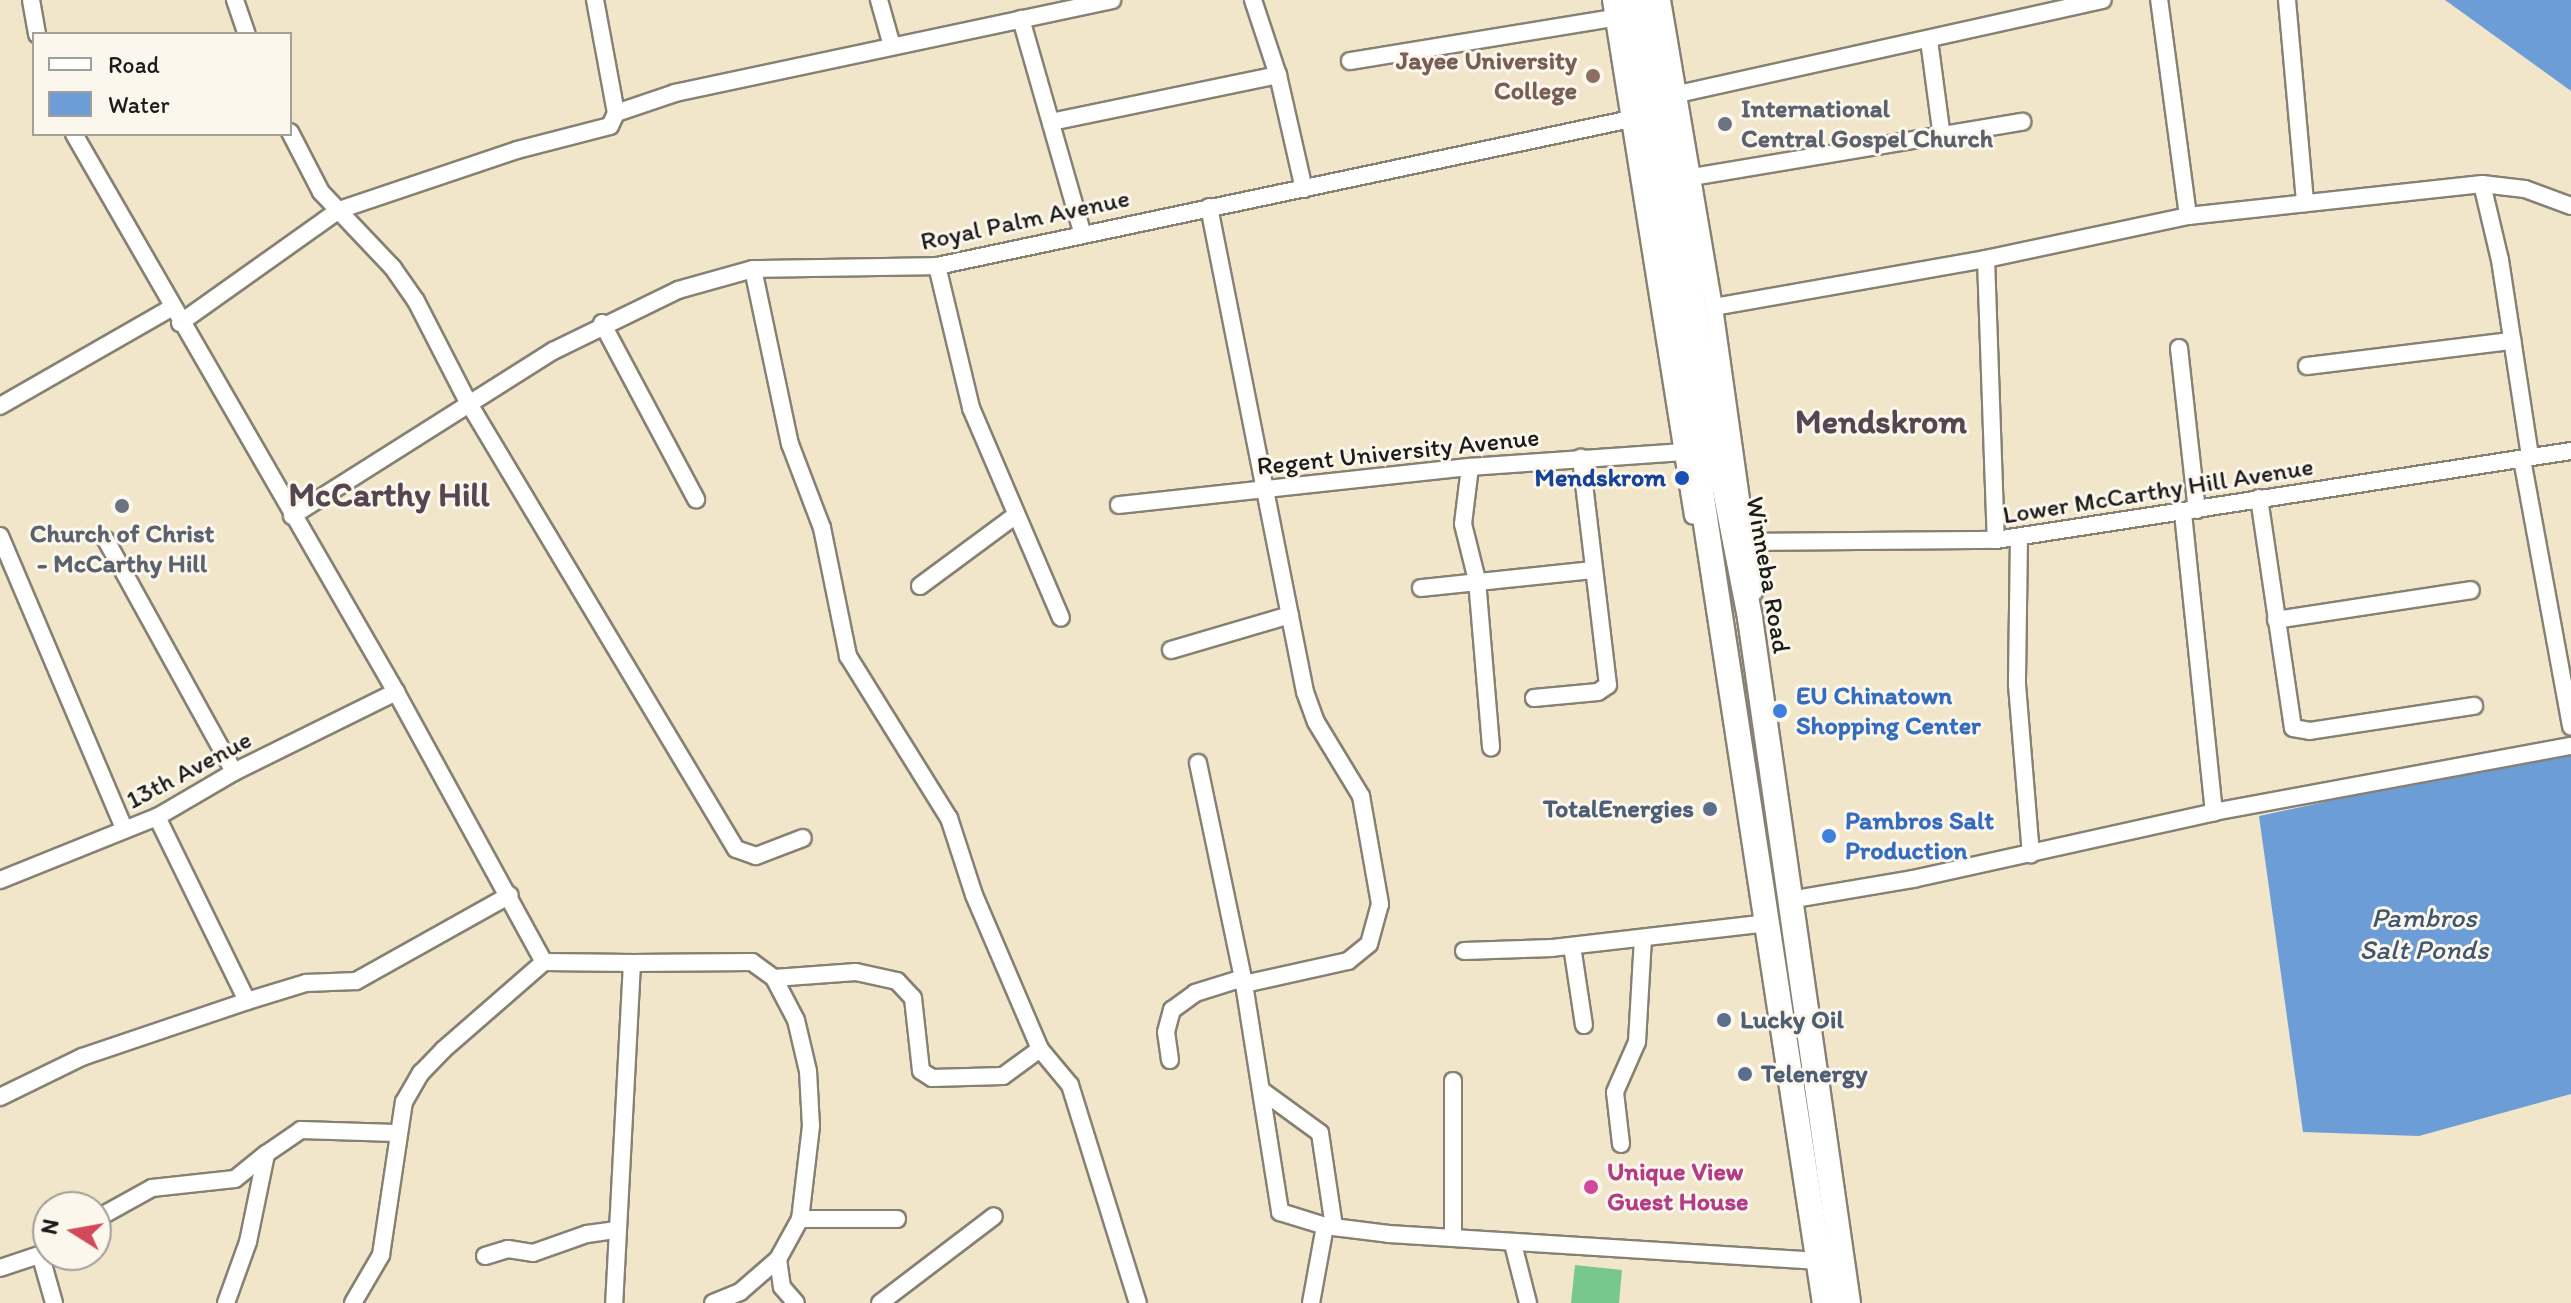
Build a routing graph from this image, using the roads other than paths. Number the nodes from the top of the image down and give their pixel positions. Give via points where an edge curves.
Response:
1 (31, 0) edge
2 (235, 0) edge
3 (595, 0) edge
4 (879, 0) edge
5 (1112, 0) edge
6 (1253, 0) edge
7 (1611, 0) edge
8 (1647, 0) edge
9 (1662, 0) edge
10 (2103, 0) edge
11 (2159, 0) edge
12 (2287, 0) edge
13 (1620, 9) edge
14 (1021, 19) junction
15 (37, 32) edge
16 (246, 32) edge
17 (1929, 40) junction
18 (892, 46) junction
19 (1350, 61) dead end
20 (1278, 75) junction
21 (1678, 94) junction
22 (616, 113) junction
23 (1631, 119) junction
24 (1051, 122) junction
25 (2022, 122) dead end
26 (75, 136) edge
27 (292, 136) edge
28 (1942, 137) junction
29 (1692, 177) junction
30 (2482, 184) junction
31 (1304, 189) junction
32 (2305, 203) junction
33 (2571, 206) edge
34 (1209, 207) junction
35 (339, 210) junction
36 (2188, 216) junction
37 (1082, 232) junction
38 (1986, 259) junction
39 (937, 266) junction
40 (753, 269) junction
41 (1714, 307) junction
42 (171, 308) junction
43 (180, 323) junction
44 (602, 323) junction
45 (2512, 341) junction
46 (2179, 348) dead end
47 (2307, 366) dead end
48 (468, 402) junction
49 (0, 406) edge
50 (2571, 451) edge
51 (1682, 452) junction
52 (1581, 458) junction
53 (2526, 458) junction
54 (1470, 467) junction
55 (1262, 489) junction
56 (2259, 498) junction
57 (696, 499) dead end
58 (1119, 505) dead end
59 (2190, 511) junction
60 (1016, 515) junction
61 (292, 516) junction
62 (0, 536) edge
63 (2019, 537) junction
64 (106, 540) dead end
65 (1996, 540) junction
66 (1750, 542) junction
67 (1592, 570) junction
68 (1477, 580) junction
69 (920, 586) dead end
70 (1421, 588) dead end
71 (2471, 590) dead end
72 (1290, 615) junction
73 (1061, 618) dead end
74 (1750, 618) junction
75 (2276, 620) junction
76 (1723, 629) junction
77 (1171, 650) dead end
78 (396, 692) junction
79 (1534, 698) dead end
80 (2474, 706) dead end
81 (2571, 727) edge
82 (2571, 746) edge
83 (1491, 747) dead end
84 (1198, 763) dead end
85 (234, 772) junction
86 (2214, 812) junction
87 (157, 817) junction
88 (125, 830) junction
89 (803, 838) dead end
90 (2031, 854) junction
91 (0, 880) edge
92 (510, 895) junction
93 (1789, 900) junction
94 (1767, 923) junction
95 (1643, 938) junction
96 (1572, 946) junction
97 (1464, 951) dead end
98 (544, 962) junction
99 (632, 963) junction
100 (774, 978) junction
101 (1243, 981) junction
102 (247, 1001) junction
103 (1584, 1025) dead end
104 (1040, 1049) junction
105 (1812, 1050) junction
106 (1170, 1060) dead end
107 (1786, 1061) junction
108 (1453, 1081) dead end
109 (1261, 1090) junction
110 (0, 1097) edge
111 (396, 1133) junction
112 (1621, 1144) dead end
113 (266, 1154) junction
114 (112, 1210) edge
115 (994, 1216) dead end
116 (800, 1219) junction
117 (897, 1219) dead end
118 (1330, 1226) junction
119 (615, 1230) junction
120 (1453, 1238) junction
121 (1513, 1244) junction
122 (485, 1256) dead end
123 (32, 1258) edge
124 (778, 1259) junction
125 (1819, 1261) junction
126 (0, 1268) edge
127 (47, 1271) edge
128 (742, 1297) edge
129 (54, 1303) edge
130 (226, 1303) edge
131 (353, 1303) edge
132 (614, 1303) edge
133 (713, 1303) edge
134 (796, 1303) edge
135 (880, 1303) edge
136 (1138, 1303) edge
137 (1311, 1303) edge
138 (1528, 1303) edge
139 (1825, 1303) edge
140 (1848, 1303) edge

1 - 15 street
2 - 16 street
3 - 22 street
4 - 18 street
5 - 14 street
6 - 20 street
7 - 13 street
8 - 74 highway, Winneba Road via 1713,429
9 - 21 street
10 - 17 street
11 - 36 street
12 - 32 street
13 - 19 street
13 - 23 street
13 - 76 highway, Winneba Road
14 - 18 street
14 - 24 street
17 - 21 street
17 - 28 street
18 - 22 street via 675,93
20 - 24 street
20 - 31 street
21 - 29 street
22 - 35 street via 600,132 517,150
23 - 31 street, Royal Palm Avenue
23 - 51 street
24 - 37 street
25 - 28 street
26 - 42 street
27 - 35 street via 312,179
28 - 29 street
29 - 41 street
30 - 32 street
30 - 33 street via 2525,189
30 - 45 street
31 - 34 street, Royal Palm Avenue
32 - 36 street
34 - 37 street, Royal Palm Avenue
34 - 55 street
35 - 43 street
35 - 48 street via 416,301
36 - 38 street
37 - 39 street, Royal Palm Avenue
38 - 41 street
38 - 65 street via 1996,416
39 - 40 street, Royal Palm Avenue
39 - 60 street via 971,408
40 - 44 street, Royal Palm Avenue via 678,290
40 - 104 street via 790,444 822,528 848,656 949,818 974,895
41 - 66 street
42 - 43 street
42 - 49 street
43 - 61 street
44 - 48 street, Royal Palm Avenue
44 - 57 street
45 - 47 street
45 - 53 street
46 - 59 street
48 - 61 street, Royal Palm Avenue
48 - 89 street via 736,849 756,856
50 - 53 street, Lower McCarthy Hill Avenue
51 - 52 street, Regent University Avenue
51 - 76 street via 1705,583
52 - 54 street, Regent University Avenue
52 - 67 street
53 - 56 street, Lower McCarthy Hill Avenue
53 - 81 street
54 - 55 street, Regent University Avenue
54 - 68 street via 1462,511
55 - 58 street, Regent University Avenue
55 - 72 street
56 - 59 street, Lower McCarthy Hill Avenue
56 - 75 street
59 - 63 street, Lower McCarthy Hill Avenue
59 - 86 street
60 - 69 street
60 - 73 street
61 - 78 street
62 - 88 street
63 - 65 street, Lower McCarthy Hill Avenue
63 - 90 street via 2017,699
64 - 85 street
65 - 66 street, Lower McCarthy Hill Avenue
66 - 74 street via 1755,587
67 - 68 street
67 - 79 street via 1607,688
68 - 70 street
68 - 83 street
71 - 75 street
72 - 77 street
72 - 101 street via 1316,722 1361,796 1379,883 1378,924 1369,944 1348,961
74 - 93 highway, Winneba Road
75 - 80 street via 2293,728 2310,731
76 - 94 highway, Winneba Road
78 - 85 street, 13th Avenue
78 - 92 street
82 - 86 street
84 - 101 street
85 - 87 street, 13th Avenue
86 - 90 street
87 - 88 street, 13th Avenue
87 - 102 street
88 - 91 street, 13th Avenue
90 - 93 street
92 - 98 street
92 - 102 street via 356,981 306,983
93 - 105 highway, Winneba Road
94 - 95 street
94 - 107 highway, Winneba Road
95 - 96 street
95 - 112 street via 1637,1042 1615,1092
96 - 97 street
96 - 103 street
98 - 99 street
98 - 111 street via 421,1073 404,1102
99 - 100 street via 752,962
99 - 119 street
100 - 104 street via 856,972 897,981 913,998 921,1071 932,1078 1003,1076
100 - 116 street via 796,1020 808,1071 811,1126
101 - 106 street via 1195,993 1172,1010 1166,1032
101 - 109 street
102 - 110 street via 82,1057
104 - 136 street via 1070,1085 1084,1118
105 - 107 highway via 1802,1061
105 - 140 highway, Winneba Road
107 - 125 highway, Winneba Road
108 - 120 street
109 - 118 street via 1320,1133
109 - 118 street via 1280,1212
111 - 113 street via 301,1130
111 - 131 street via 385,1241
113 - 114 street via 235,1179 152,1188
113 - 130 street via 248,1242
115 - 135 street
116 - 117 street
116 - 124 street
118 - 120 street
118 - 137 street
119 - 122 street via 533,1253 508,1249
119 - 132 street
120 - 121 street
121 - 125 street
121 - 138 street
123 - 126 street
124 - 128 street
124 - 134 street via 782,1287
125 - 139 highway, Winneba Road
127 - 129 street
128 - 133 street

